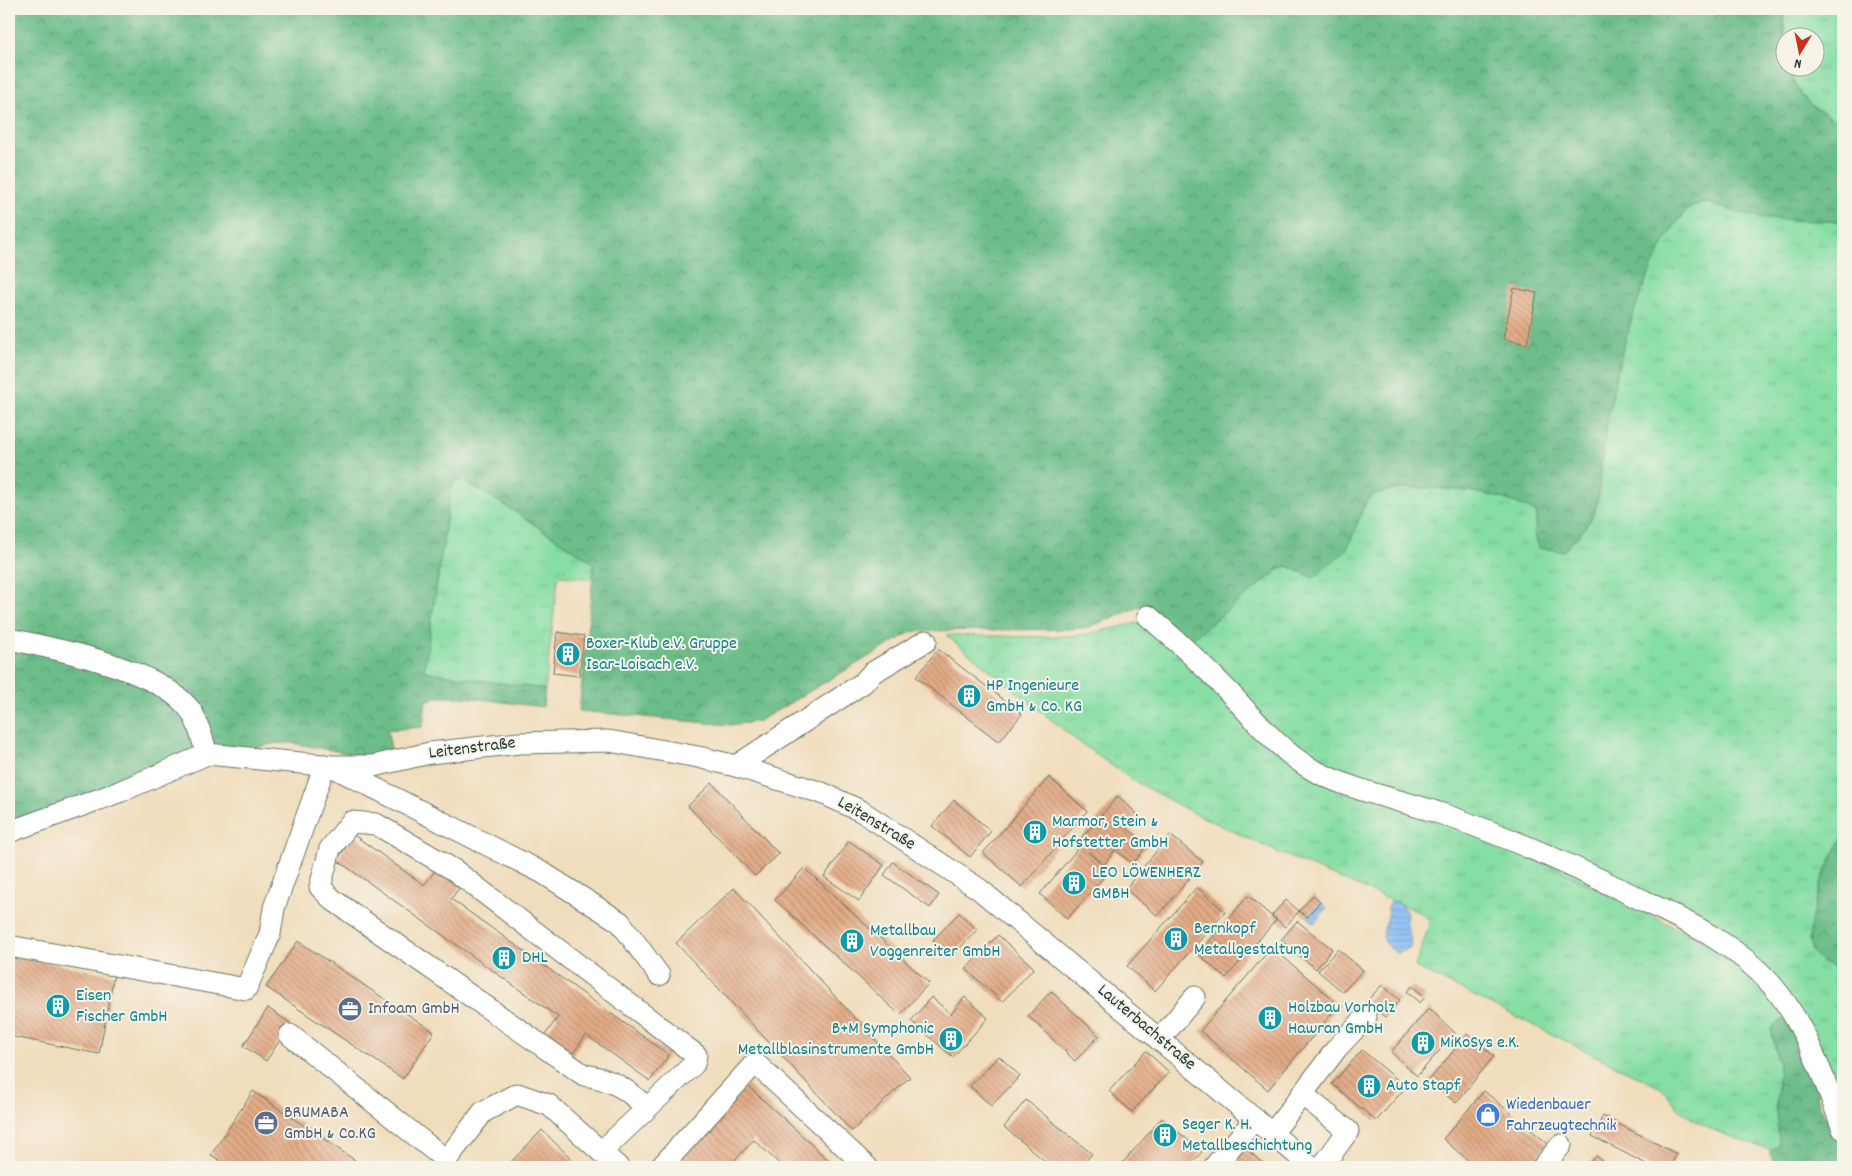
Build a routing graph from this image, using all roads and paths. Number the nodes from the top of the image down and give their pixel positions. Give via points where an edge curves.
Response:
1 (1148, 616) dead end
2 (9, 639) edge
3 (926, 641) dead end
4 (207, 754) junction
5 (329, 766) junction
6 (736, 766) junction
7 (9, 832) edge
8 (979, 889) joint
9 (9, 946) edge
10 (659, 975) dead end
11 (1195, 997) dead end
12 (1366, 1017) dead end
13 (290, 1035) dead end
14 (1160, 1040) junction
15 (1302, 1094) junction
16 (647, 1108) junction
17 (1255, 1119) junction
18 (1843, 1129) edge
19 (1272, 1134) junction
20 (1561, 1145) dead end
21 (601, 1152) junction
22 (444, 1164) edge
23 (618, 1167) edge
24 (661, 1167) edge
25 (867, 1167) edge
26 (1214, 1167) edge
27 (1312, 1167) edge
28 (1322, 1167) edge
29 (1543, 1167) edge

1 - 18 street via 1205,667 1271,738 1305,765 1342,782 1446,815 1572,866 1693,925 1734,951 1771,984 1791,1011
2 - 4 street via 109,664 154,681 191,712
3 - 6 street via 872,672 863,683
4 - 5 street, Leitenstraße
4 - 7 street, Leitenstraße via 119,792
5 - 6 street, Leitenstraße via 373,766 430,753 518,743 609,741
5 - 9 street via 274,908 270,934 246,989
5 - 10 street via 543,873 620,922
6 - 8 street, Leitenstraße via 822,793 860,811
8 - 14 street, Lauterbachstraße
11 - 14 street
12 - 15 street
13 - 22 street
14 - 17 street, Lauterbachstraße
15 - 19 street
15 - 28 street via 1348,1131
16 - 16 street via 694,1064 696,1055 454,870 376,824 351,822 330,849 320,887 333,900 584,1076 603,1078 628,1090
16 - 21 street
17 - 19 street, Lauterbachstraße
17 - 26 street
19 - 27 street, Lauterbachstraße
20 - 29 street
21 - 22 street via 549,1105 517,1094 483,1112
21 - 23 street
24 - 25 street via 755,1063

